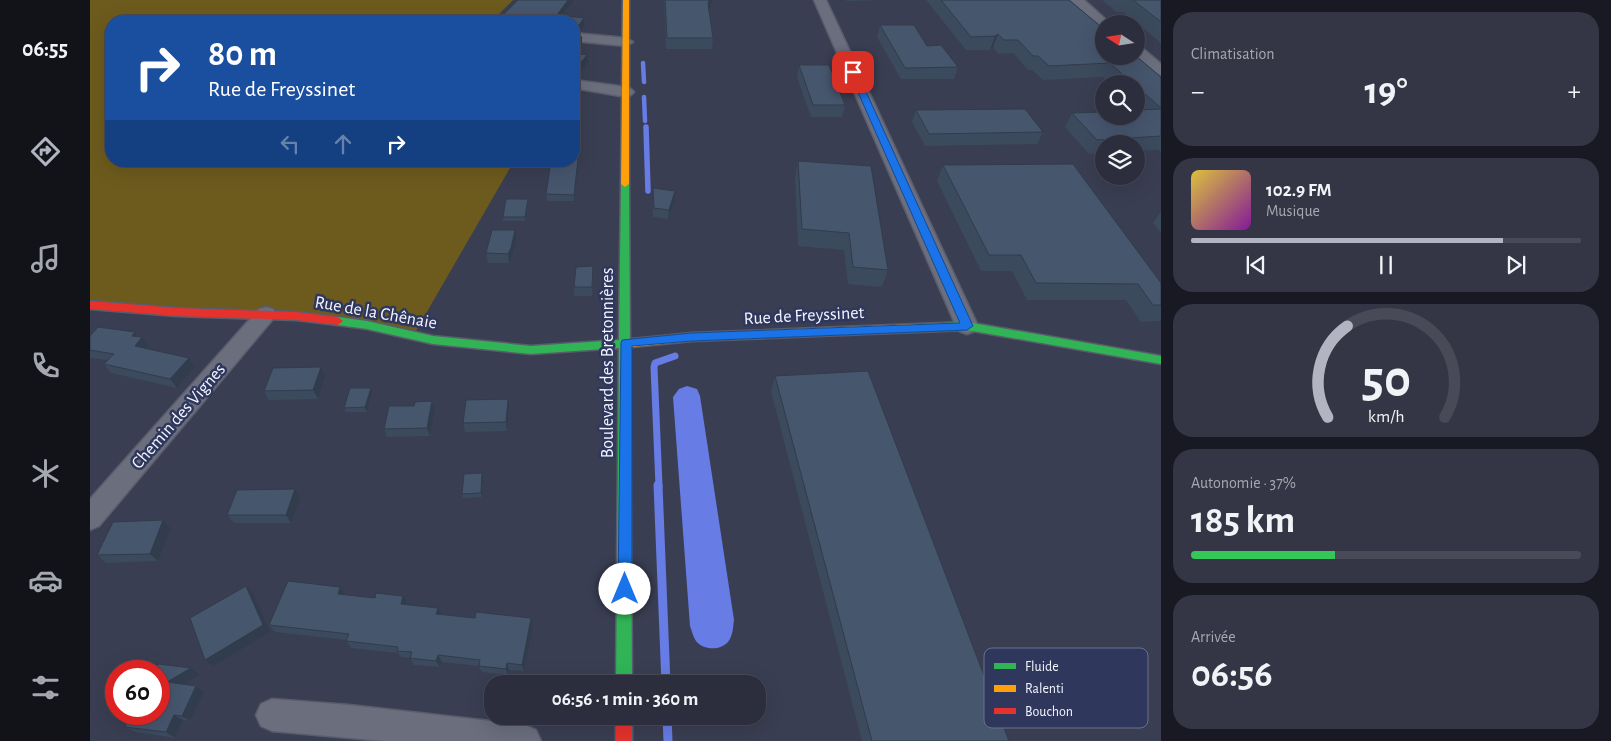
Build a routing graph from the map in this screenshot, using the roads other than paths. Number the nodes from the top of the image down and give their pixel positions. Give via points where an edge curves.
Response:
1 (626, 0) edge
2 (820, 0) edge
3 (1076, 0) edge
4 (1095, 16) edge
5 (580, 38) edge
6 (626, 42) junction
7 (1145, 58) edge
8 (1161, 71) edge
9 (580, 85) edge
10 (626, 92) junction
11 (90, 305) edge
12 (266, 314) junction
13 (967, 326) junction
14 (626, 343) junction
15 (1161, 360) edge
16 (90, 518) edge
17 (624, 675) edge
18 (272, 715) dead end
19 (624, 725) edge
20 (525, 741) edge
21 (624, 741) edge

1 - 6 main road, Boulevard des Bretonnières
2 - 13 street
3 - 4 street
5 - 6 street
6 - 10 main road, Boulevard des Bretonnières
7 - 8 street
9 - 10 street
10 - 14 main road, Boulevard des Bretonnières
11 - 12 main road, Rue de la Chênaie via 177,312
12 - 14 main road, Rue de la Chênaie via 367,324 423,338 531,350
12 - 16 street, Chemin des Vignes
13 - 14 main road, Rue de Freyssinet via 692,337
13 - 15 main road, Rue de Freyssinet
14 - 17 main road, Boulevard des Bretonnières
18 - 20 street
19 - 21 main road

